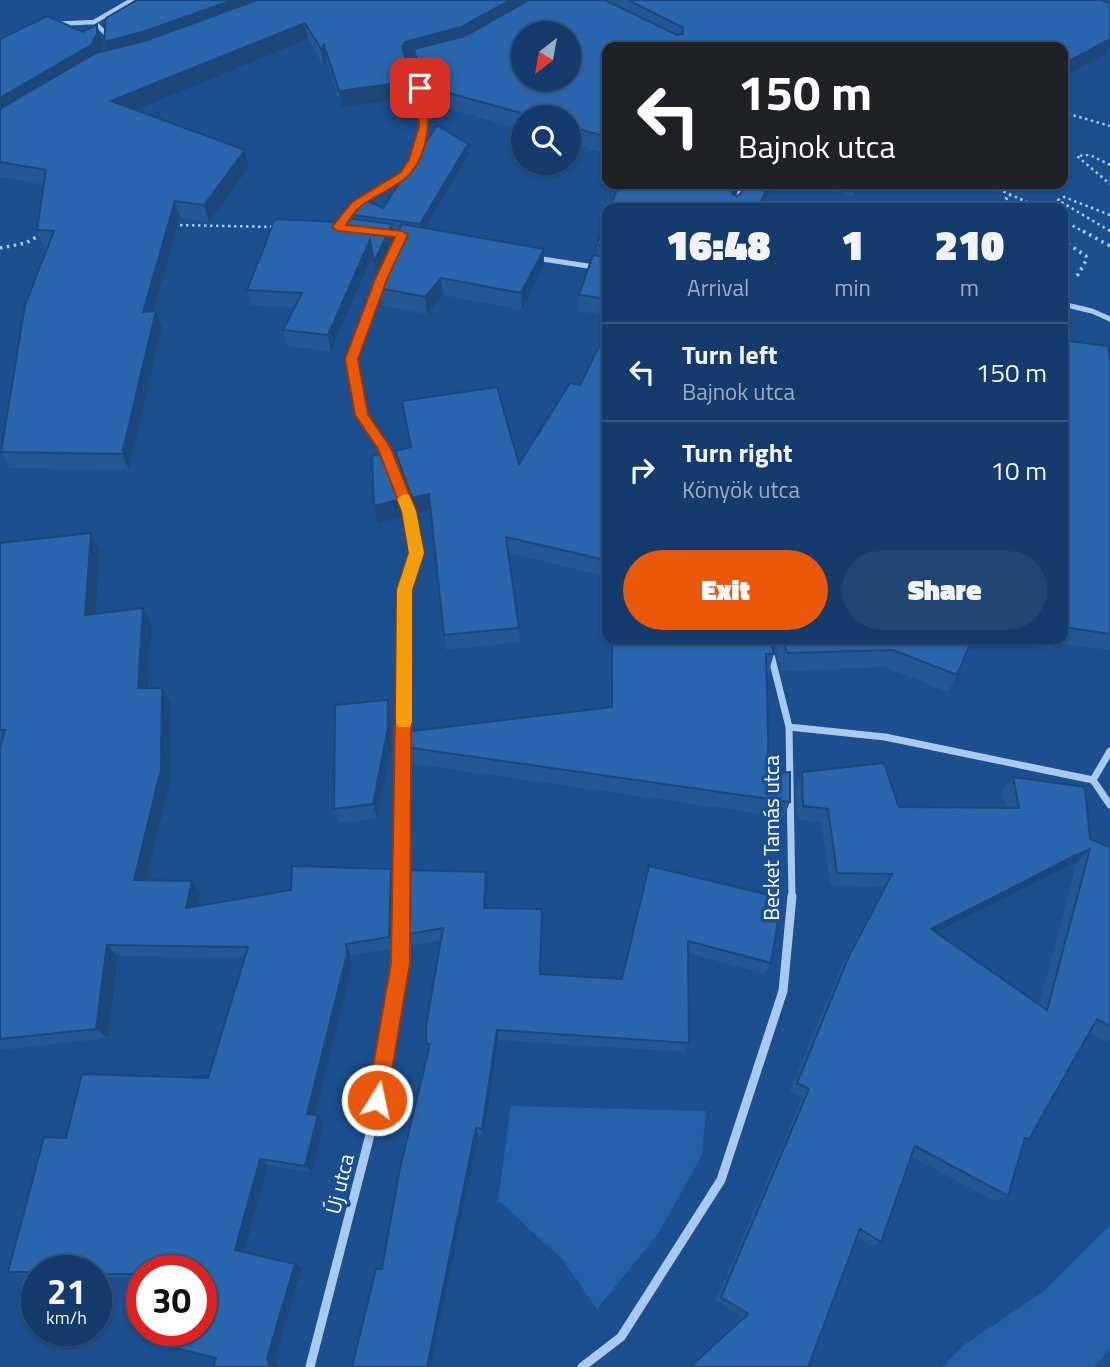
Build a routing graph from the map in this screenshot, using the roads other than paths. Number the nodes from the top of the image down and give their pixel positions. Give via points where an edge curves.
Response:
1 (132, 0) edge
2 (94, 22) junction
3 (47, 26) edge
4 (107, 51) edge
5 (430, 56) edge
6 (356, 205) edge
7 (523, 255) edge
8 (387, 267) edge
9 (602, 268) edge
10 (1068, 305) edge
11 (1110, 319) edge
12 (768, 644) edge
13 (789, 727) junction
14 (1110, 751) edge
15 (1093, 780) junction
16 (1110, 805) edge
17 (310, 1367) edge
18 (582, 1367) edge

1 - 2 street
2 - 3 street
2 - 4 street via 107,35
5 - 6 street via 409,62 424,106 424,127 415,159 404,174
7 - 9 street
8 - 17 street, Új utca via 352,359 362,415 384,448 409,511 416,553 404,590 400,963 372,1127
10 - 11 street
12 - 13 street
13 - 15 street, Becket Tamás utca via 886,737
13 - 18 street, Becket Tamás utca via 793,888 783,991 721,1180 621,1337
14 - 15 street
15 - 16 street

